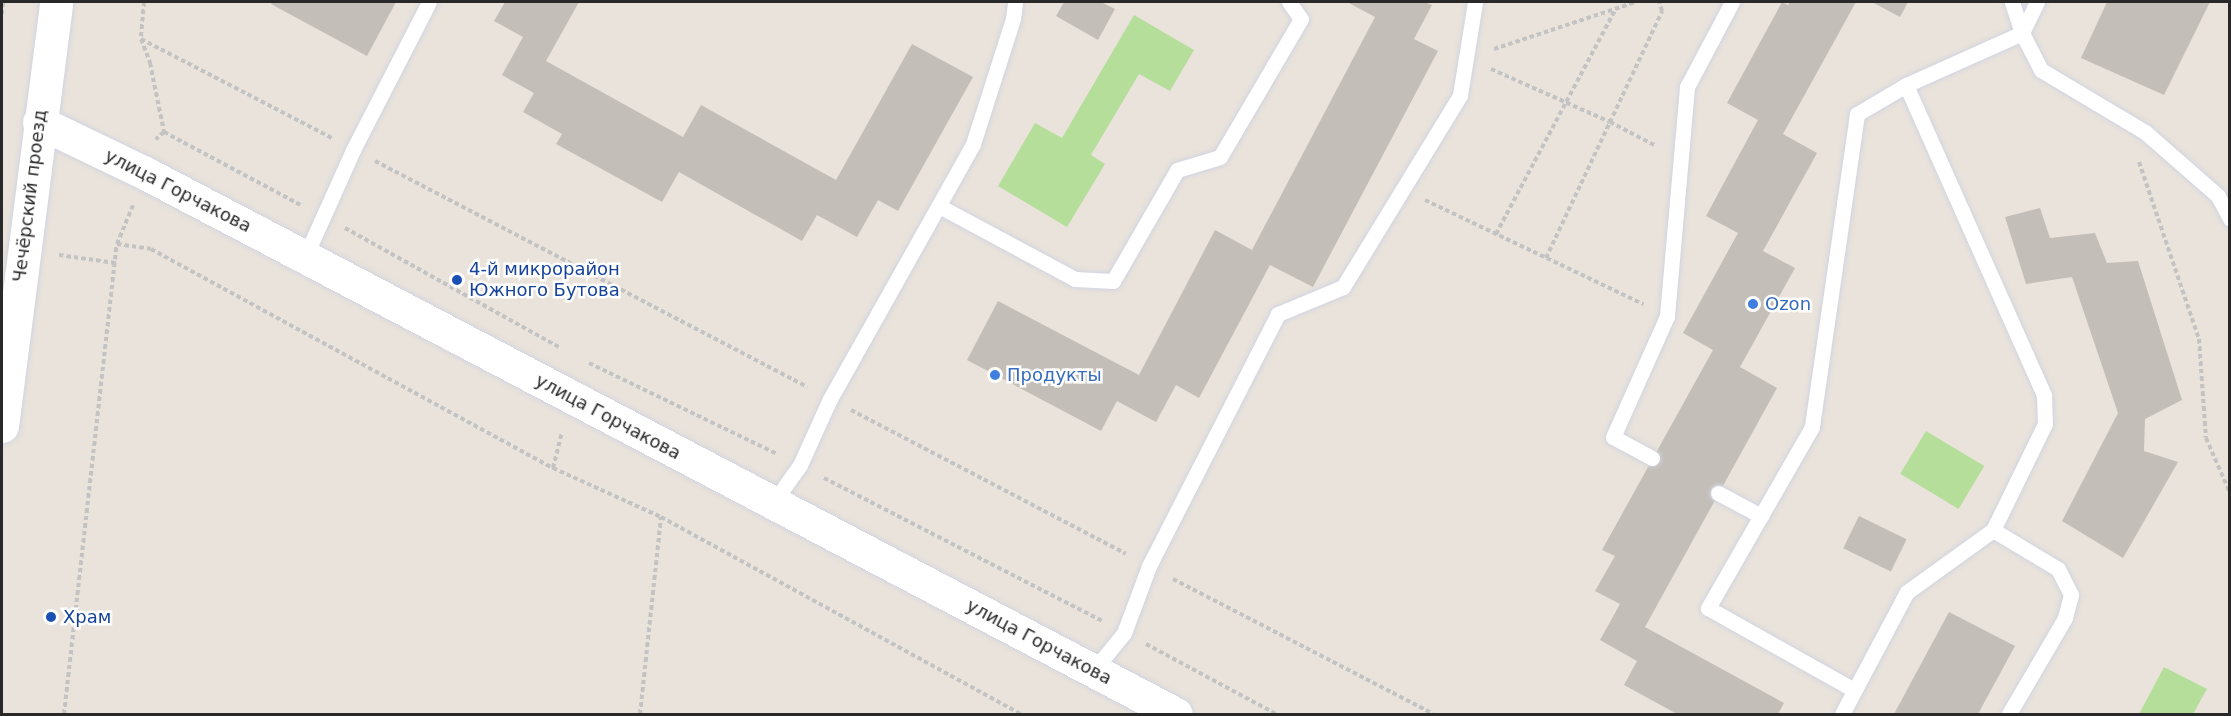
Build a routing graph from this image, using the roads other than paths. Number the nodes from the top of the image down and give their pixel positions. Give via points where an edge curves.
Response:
1 (56, 2) edge
2 (429, 2) edge
3 (1015, 2) edge
4 (1289, 2) edge
5 (1475, 2) edge
6 (1732, 2) edge
7 (2012, 2) edge
8 (2037, 2) edge
9 (2022, 33) junction
10 (1906, 85) junction
11 (39, 122) junction
12 (939, 206) junction
13 (2229, 219) edge
14 (305, 257) junction
15 (2, 426) edge
16 (1653, 458) dead end
17 (1718, 493) dead end
18 (772, 503) junction
19 (1761, 516) junction
20 (1993, 530) junction
21 (1093, 671) junction
22 (1854, 690) junction
23 (1176, 714) edge
24 (1842, 714) edge
25 (2009, 714) edge

1 - 11 street, Чечёрский проезд
2 - 14 lane via 353,150
3 - 12 lane via 973,144
4 - 12 lane via 1301,19 1220,157 1177,170 1113,281 1075,279
5 - 21 lane via 1460,95 1343,287 1278,314 1149,566 1124,633
6 - 16 lane via 1687,87 1667,316 1613,437
7 - 9 lane
8 - 9 lane
9 - 10 lane
9 - 13 lane via 2041,70 2145,132 2218,196
10 - 19 lane via 1857,114 1812,427
10 - 20 lane via 2044,395 2045,424
11 - 14 street, улица Горчакова
11 - 15 street, Чечёрский проезд
12 - 18 lane via 830,399 800,465
14 - 18 street, улица Горчакова
17 - 19 lane
18 - 21 street, улица Горчакова
19 - 22 lane via 1708,608
20 - 22 lane via 1907,592
20 - 25 lane via 2058,569 2071,595 2065,618
21 - 23 street, улица Горчакова
22 - 24 lane

